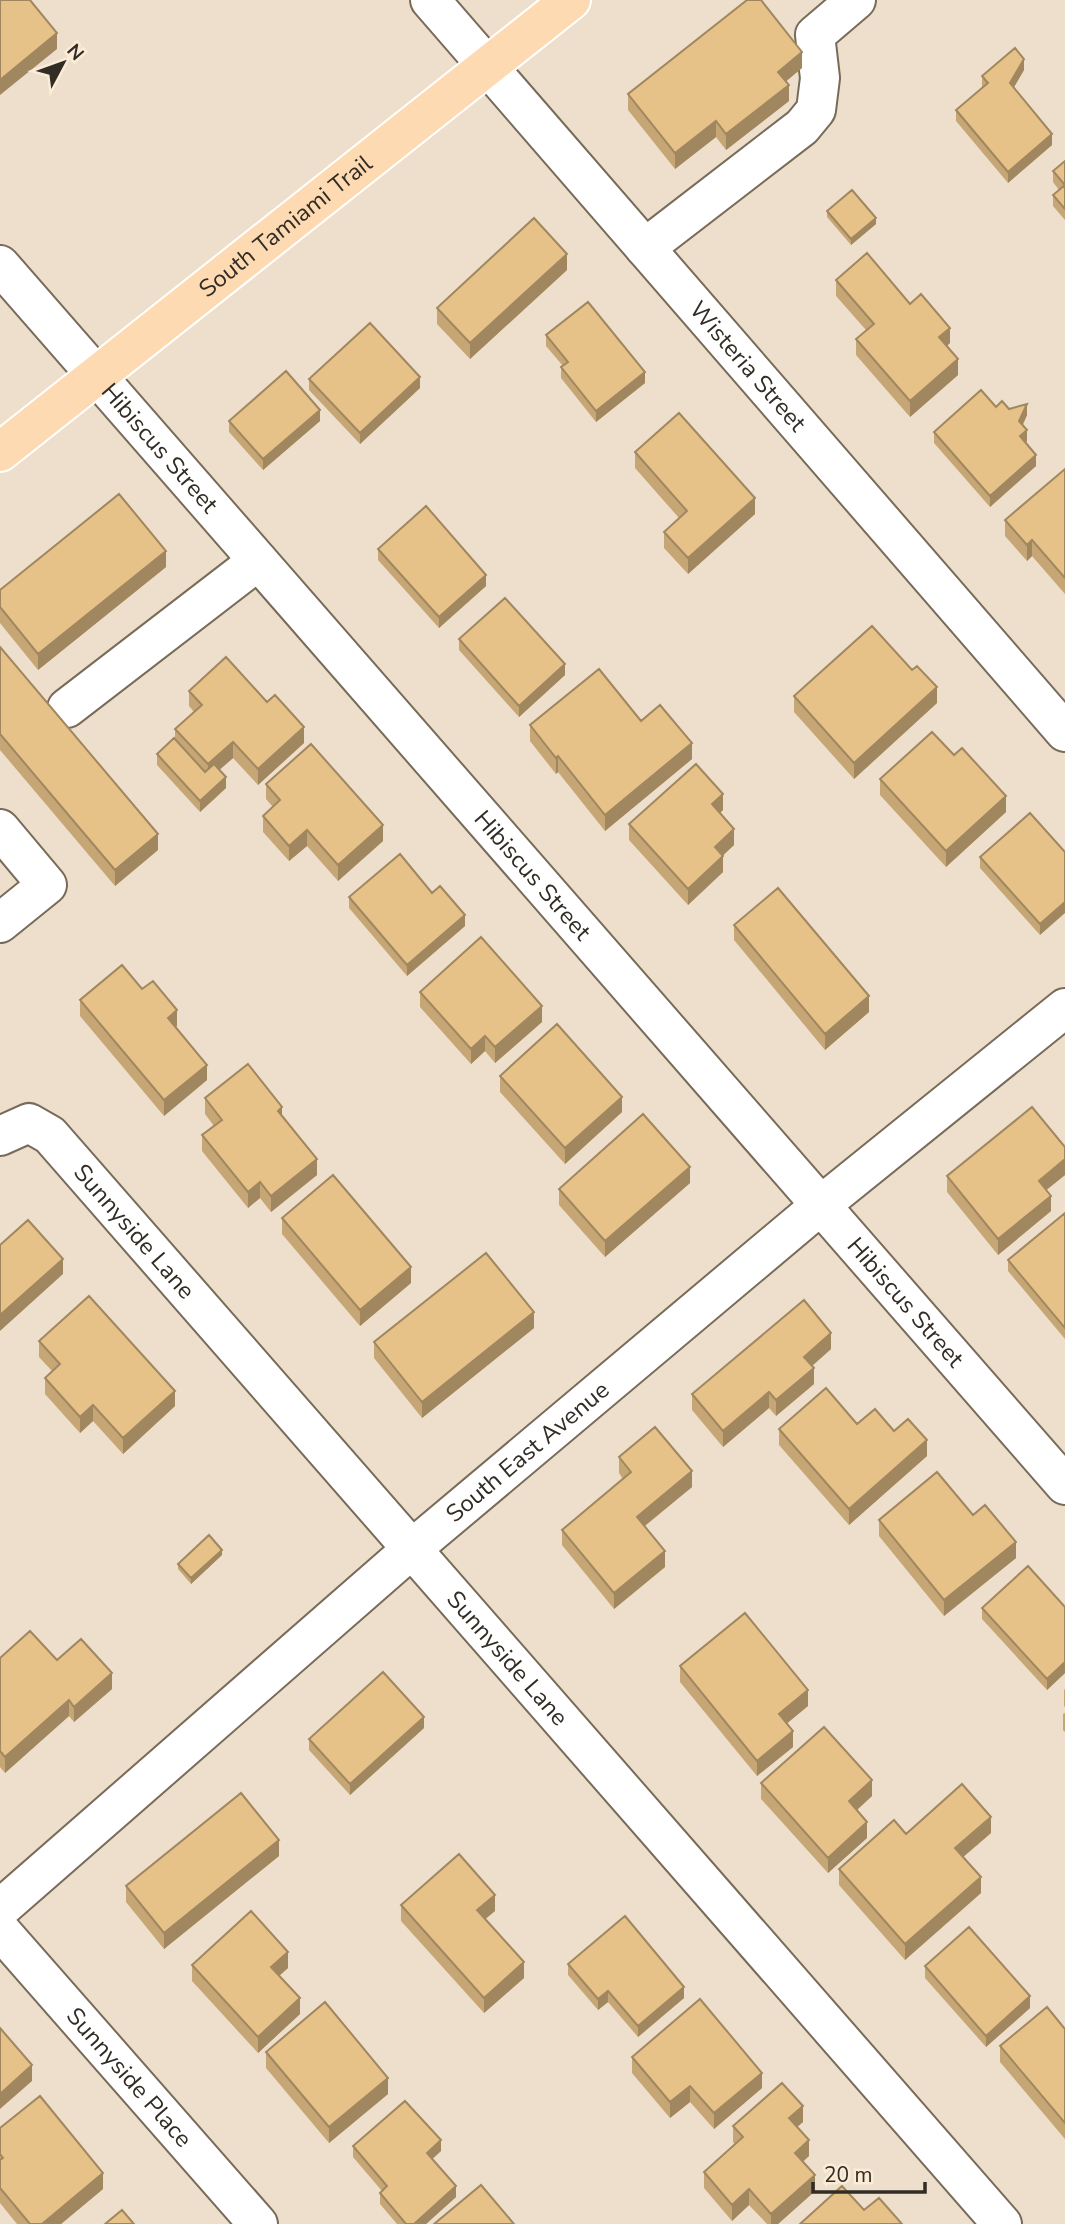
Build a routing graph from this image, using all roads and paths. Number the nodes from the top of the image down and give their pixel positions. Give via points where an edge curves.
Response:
1 (429, 0) edge
2 (571, 0) edge
3 (856, 0) edge
4 (487, 66) junction
5 (645, 248) junction
6 (0, 265) edge
7 (97, 375) junction
8 (0, 452) edge
9 (258, 561) junction
10 (67, 708) dead end
11 (1065, 733) edge
12 (0, 829) edge
13 (0, 923) edge
14 (1065, 1008) edge
15 (0, 1136) edge
16 (821, 1205) junction
17 (1065, 1485) edge
18 (413, 1548) junction
19 (0, 1909) edge
20 (0, 1930) edge
21 (258, 2224) edge
22 (1002, 2224) edge

1 - 4 street, Wisteria Street
2 - 4 main road, South Tamiami Trail
3 - 5 street via 815,35 820,78 816,110 802,127
4 - 5 street, Wisteria Street
4 - 7 main road, South Tamiami Trail
5 - 11 street, Wisteria Street
6 - 7 street, Hibiscus Street
7 - 8 main road, South Tamiami Trail
7 - 9 street, Hibiscus Street
9 - 10 street
9 - 16 street, Hibiscus Street
12 - 13 street via 47,885
14 - 16 street, South East Avenue
15 - 18 street, Sunnyside Lane via 29,1123 50,1135
16 - 17 street, Hibiscus Street
16 - 18 street, South East Avenue
18 - 19 street, South East Avenue
18 - 22 street, Sunnyside Lane
20 - 21 street, Sunnyside Place

